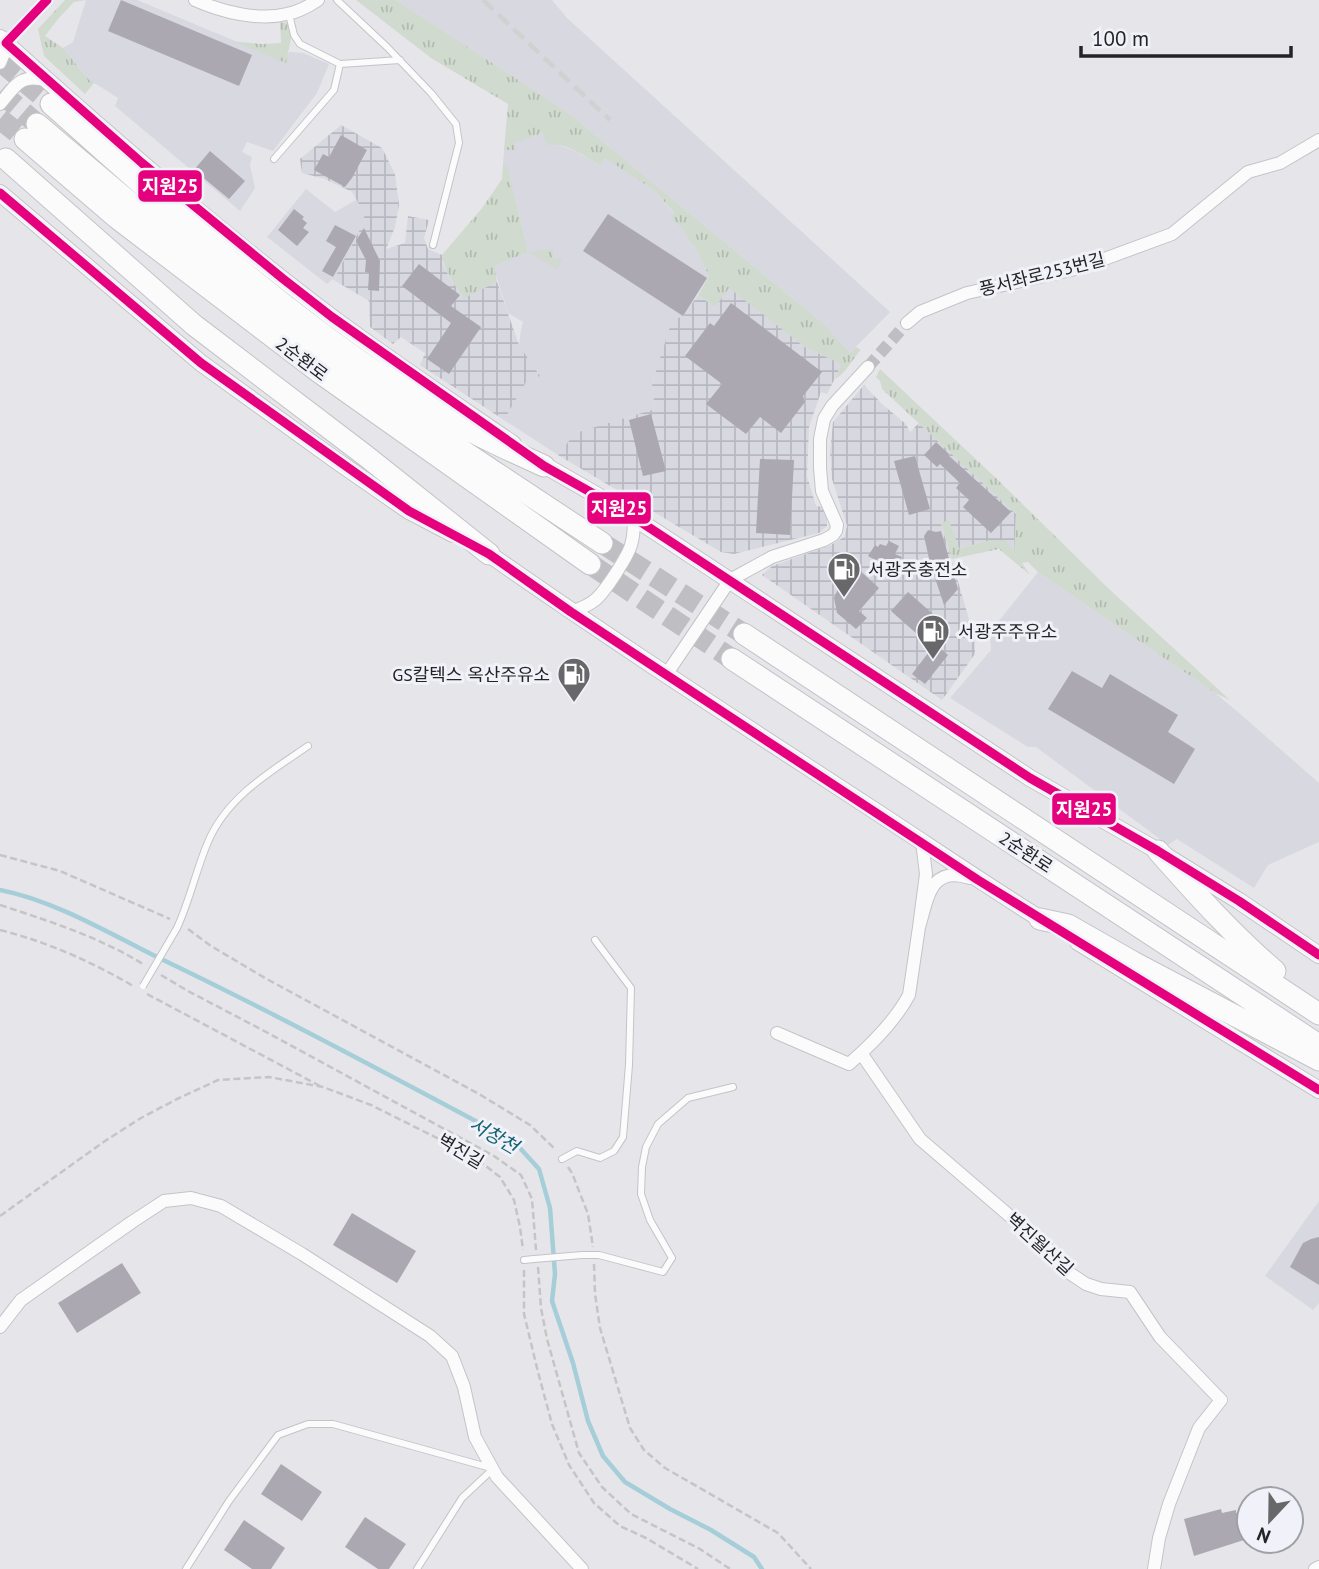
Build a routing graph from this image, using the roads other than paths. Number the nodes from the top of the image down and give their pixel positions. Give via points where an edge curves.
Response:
1 (47, 0) edge
2 (195, 0) edge
3 (318, 0) edge
4 (337, 0) edge
5 (289, 14) junction
6 (2, 41) edge
7 (400, 60) junction
8 (0, 63) edge
9 (340, 64) junction
10 (48, 81) junction
11 (0, 104) edge
12 (51, 104) tunnel mouth
13 (1319, 140) edge
14 (6, 159) dead end
15 (274, 159) dead end
16 (0, 193) edge
17 (433, 245) dead end
18 (907, 323) tunnel mouth
19 (869, 367) tunnel mouth
20 (544, 466) junction
21 (634, 518) junction
22 (602, 543) tunnel mouth
23 (489, 554) junction
24 (590, 564) tunnel mouth
25 (730, 580) junction
26 (571, 612) junction
27 (744, 634) tunnel mouth
28 (732, 659) tunnel mouth
29 (666, 675) junction
30 (308, 746) dead end
31 (922, 842) junction
32 (1158, 850) junction
33 (978, 880) junction
34 (1040, 919) junction
35 (919, 927) junction
36 (596, 940) dead end
37 (1319, 955) edge
38 (141, 988) road end
39 (1319, 1012) edge
40 (777, 1033) dead end
41 (1319, 1045) edge
42 (862, 1054) junction
43 (1319, 1060) edge
44 (733, 1087) dead end
45 (1319, 1090) edge
46 (562, 1158) road end
47 (524, 1259) road end
48 (0, 1327) edge
49 (493, 1469) junction
50 (186, 1569) edge
51 (417, 1569) edge
52 (582, 1569) edge
53 (1154, 1569) edge

1 - 6 street
2 - 5 street via 250,15
3 - 5 street
4 - 7 lane
5 - 9 lane via 300,44
6 - 8 street via 5,51
6 - 10 street
7 - 9 lane
7 - 17 lane via 456,124 459,143
9 - 15 lane via 334,90
10 - 11 street via 33,77 19,81
10 - 20 street via 291,286
12 - 20 highway via 301,318 466,429
13 - 18 street, 풍서좌로253번길 via 1280,163 1248,172 1172,234 1080,268 967,293 920,312
14 - 23 highway via 194,325
16 - 23 street via 211,371 409,511
19 - 25 street via 824,419 822,491 836,531
20 - 21 street
21 - 25 street
21 - 26 street via 631,548 604,591
22 - 24 highway, 2순환로 via 302,339 31,132 117,218 319,372
23 - 26 street
25 - 29 street
25 - 32 street via 1030,778
26 - 29 street
27 - 39 highway, 2순환로
28 - 41 highway, 2순환로
29 - 31 street
30 - 38 lane, bridge via 252,784 222,818 208,841 178,925
31 - 33 street
31 - 35 street via 926,874
32 - 37 street
32 - 39 highway via 1242,943
33 - 34 street
33 - 35 street via 957,873 941,878 929,894
34 - 43 highway via 1068,925
34 - 45 street
35 - 42 street via 909,995
36 - 46 lane via 631,988 623,1137 614,1151 600,1158 577,1151
40 - 42 street via 849,1064
42 - 53 street, 벽진월산길 via 920,1139 1047,1248 1065,1270 1086,1284 1130,1292 1160,1337 1221,1400 1199,1428 1190,1449 1169,1504
44 - 47 lane, bridge via 688,1098 658,1124 646,1147 641,1194 672,1258 663,1272 599,1255
48 - 49 street via 21,1300 164,1201 191,1198 221,1206 430,1336 452,1356 475,1437
49 - 50 lane via 332,1424 308,1424 278,1434
49 - 51 lane via 462,1498
49 - 52 street

